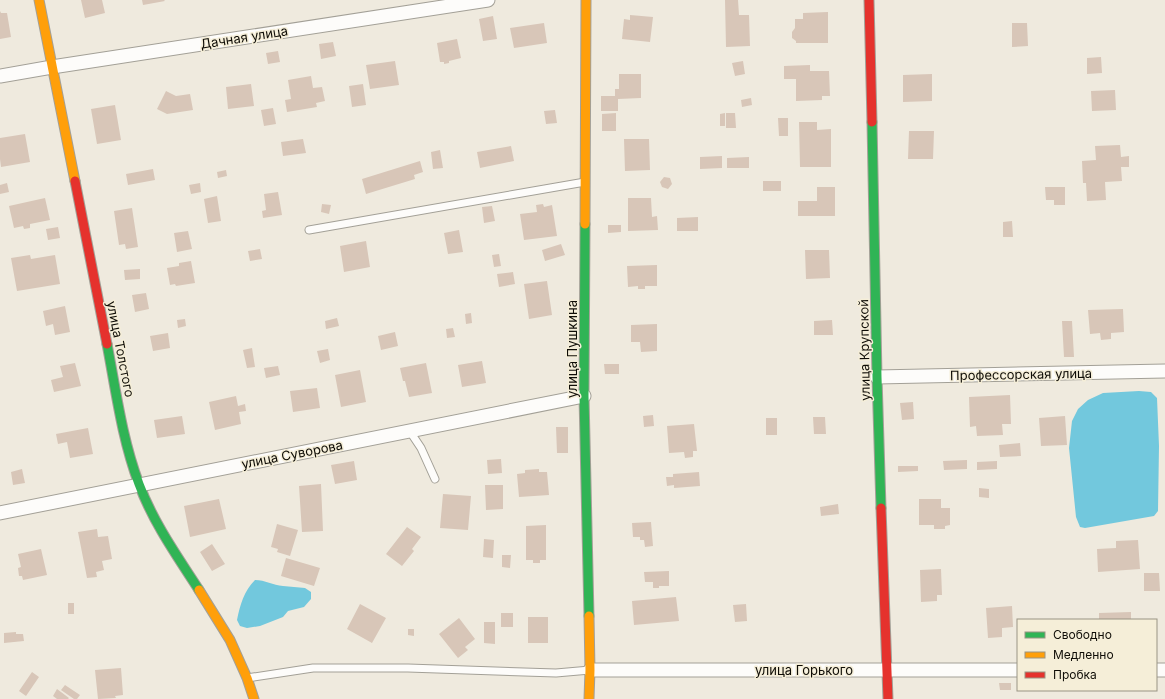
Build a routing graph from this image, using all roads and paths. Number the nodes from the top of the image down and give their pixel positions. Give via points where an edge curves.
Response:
1 (39, 0) edge
2 (488, 0) edge
3 (586, 0) edge
4 (869, 0) edge
5 (52, 67) junction
6 (0, 76) edge
7 (585, 182) junction
8 (309, 230) dead end
9 (1165, 371) edge
10 (877, 378) junction
11 (584, 396) junction
12 (409, 430) junction
13 (435, 479) dead end
14 (139, 484) junction
15 (0, 513) edge
16 (590, 670) junction
17 (887, 670) junction
18 (1017, 670) edge
19 (247, 678) junction
20 (254, 699) edge
21 (589, 699) edge
22 (888, 699) edge

1 - 5 street, улица Толстого
2 - 5 street, Дачная улица
3 - 7 street, улица Пушкина
4 - 10 street, улица Крупской
5 - 6 street, Дачная улица
5 - 14 street, улица Толстого via 125,438
7 - 8 lane
7 - 11 street, улица Пушкина
9 - 10 street, Профессорская улица
10 - 17 street, улица Крупской
11 - 12 street, улица Суворова
11 - 16 street, улица Пушкина
12 - 13 lane via 421,448
12 - 14 street, улица Суворова
14 - 15 street, улица Суворова
14 - 19 street, улица Толстого via 156,522 230,640
16 - 17 street, улица Горького
16 - 19 lane via 556,673 313,668
16 - 21 street, улица Пушкина
17 - 18 street, улица Горького
17 - 22 street, улица Крупской
19 - 20 street, улица Толстого

